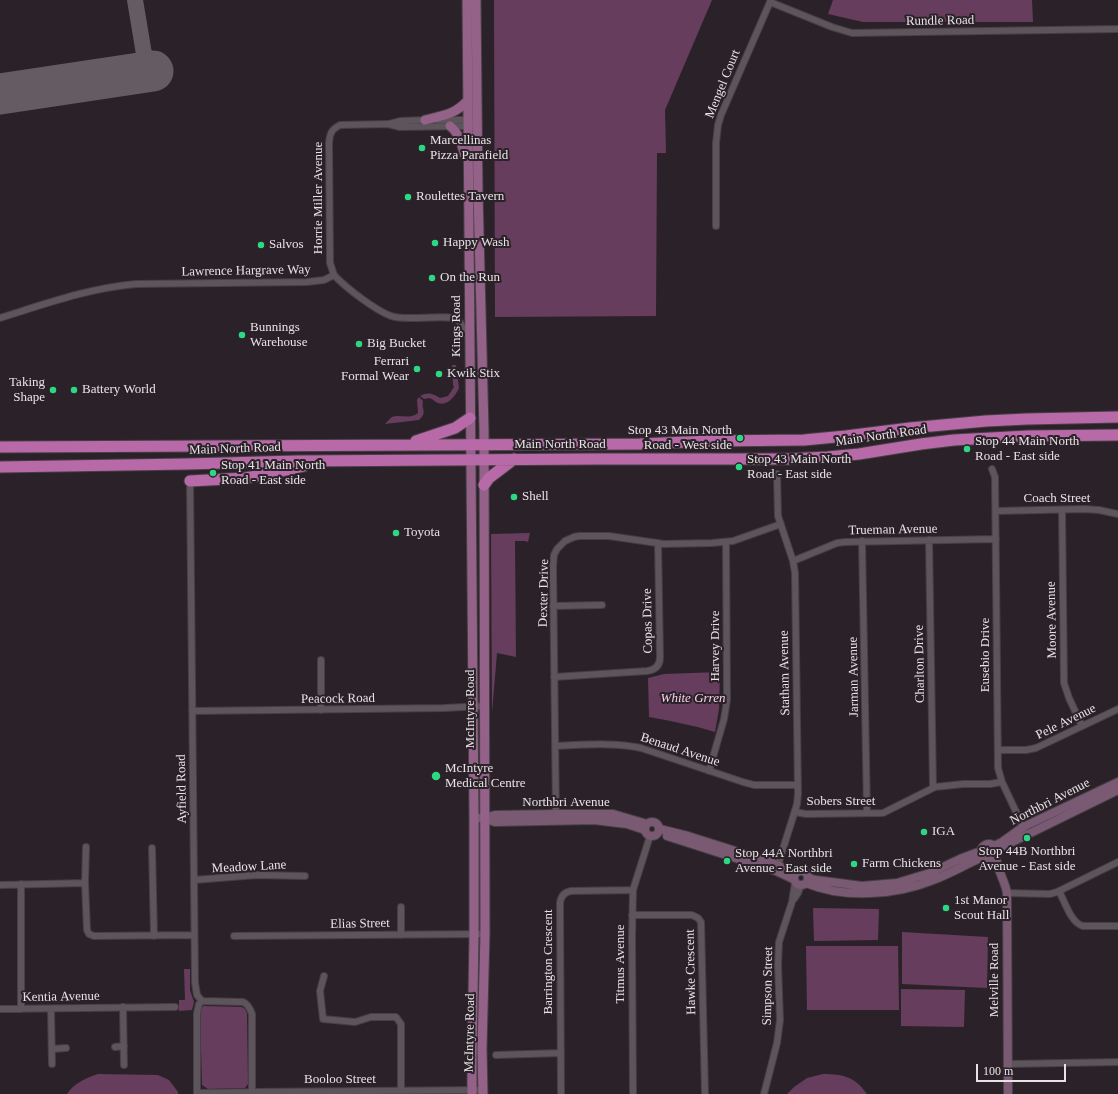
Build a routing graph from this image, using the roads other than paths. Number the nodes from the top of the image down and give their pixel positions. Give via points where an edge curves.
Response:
1 (467, 0) edge
2 (476, 0) edge
3 (770, 1) edge
4 (1118, 30) edge
5 (468, 100) junction
6 (425, 120) junction
7 (478, 122) junction
8 (468, 123) junction
9 (388, 124) junction
10 (450, 126) junction
11 (468, 166) junction
12 (716, 226) dead end
13 (334, 275) junction
14 (0, 318) edge
15 (470, 340) junction
16 (1118, 417) edge
17 (470, 418) junction
18 (1118, 435) edge
19 (408, 444) junction
20 (470, 445) junction
21 (483, 445) junction
22 (0, 447) edge
23 (514, 459) junction
24 (471, 460) junction
25 (484, 460) junction
26 (324, 461) junction
27 (0, 467) edge
28 (992, 470) dead end
29 (777, 474) dead end
30 (190, 481) joint
31 (484, 485) junction
32 (1062, 510) junction
33 (996, 511) junction
34 (1118, 514) edge
35 (780, 524) junction
36 (996, 539) junction
37 (929, 540) junction
38 (862, 541) junction
39 (726, 542) junction
40 (658, 543) junction
41 (484, 561) junction
42 (793, 561) junction
43 (472, 585) junction
44 (602, 605) dead end
45 (553, 606) junction
46 (321, 660) dead end
47 (554, 677) junction
48 (484, 706) junction
49 (473, 707) junction
50 (1118, 709) edge
51 (320, 710) junction
52 (192, 711) junction
53 (1082, 726) junction
54 (555, 746) junction
55 (998, 750) junction
56 (709, 771) junction
57 (1002, 782) junction
58 (1118, 782) edge
59 (798, 784) junction
60 (933, 788) junction
61 (1118, 790) edge
62 (795, 812) junction
63 (867, 813) junction
64 (556, 817) junction
65 (474, 818) junction
66 (484, 818) junction
67 (652, 830) junction
68 (1025, 831) junction
69 (86, 847) dead end
70 (152, 848) dead end
71 (990, 853) junction
72 (1118, 862) edge
73 (777, 868) junction
74 (305, 876) dead end
75 (800, 879) junction
76 (194, 880) junction
77 (85, 883) junction
78 (20, 884) junction
79 (0, 885) edge
80 (633, 890) junction
81 (1059, 891) junction
82 (1008, 893) junction
83 (401, 907) dead end
84 (632, 915) junction
85 (1118, 926) edge
86 (474, 934) junction
87 (485, 934) junction
88 (194, 935) junction
89 (401, 935) junction
90 (154, 936) junction
91 (234, 936) dead end
92 (324, 976) dead end
93 (202, 1002) junction
94 (123, 1007) junction
95 (175, 1007) dead end
96 (0, 1009) edge
97 (21, 1009) junction
98 (51, 1009) junction
99 (124, 1046) junction
100 (115, 1047) dead end
101 (66, 1048) dead end
102 (52, 1049) junction
103 (561, 1054) junction
104 (496, 1055) dead end
105 (1118, 1062) edge
106 (52, 1064) dead end
107 (1008, 1064) junction
108 (124, 1065) dead end
109 (401, 1091) junction
110 (252, 1092) junction
111 (472, 1092) edge
112 (483, 1092) edge
113 (197, 1093) edge
114 (269, 1093) edge
115 (344, 1093) edge
116 (561, 1094) edge
117 (633, 1094) edge
118 (705, 1094) edge
119 (764, 1094) edge
120 (1008, 1094) edge

1 - 5 main road, Kings Road
2 - 7 main road, Kings Road
3 - 4 street, Rundle Road via 852,33
3 - 12 street, Mengel Court via 718,125
5 - 6 main road via 453,113
5 - 8 main road, Kings Road
6 - 8 street, Horrie Miller Avenue
6 - 9 street, Horrie Miller Avenue
7 - 8 street, Horrie Miller Avenue
7 - 21 main road, Kings Road
8 - 10 street, Horrie Miller Avenue
8 - 11 main road, Kings Road
9 - 10 street, Horrie Miller Avenue via 400,127
9 - 13 street, Horrie Miller Avenue via 340,125 334,128 330,135 330,264
10 - 11 main road via 458,135
11 - 15 main road, Kings Road
13 - 14 street, Lawrence Hargrave Way via 324,280 307,282 112,286
13 - 15 street via 370,304 392,317 457,319
15 - 17 main road, Kings Road
16 - 21 highway, Main North Road via 986,421 804,440
17 - 19 highway via 455,428
17 - 20 main road, Kings Road
18 - 23 highway, Main North Road via 954,440 859,454 788,459
19 - 20 highway, Main North Road
19 - 22 highway, Main North Road
20 - 21 highway, Main North Road
20 - 24 main road, Kings Road
21 - 25 main road, McIntyre Road
23 - 25 highway, Main North Road
23 - 31 highway via 489,478
24 - 25 highway, Main North Road
24 - 26 highway, Main North Road
24 - 43 main road, McIntyre Road
25 - 31 main road, McIntyre Road
26 - 27 highway, Main North Road
26 - 30 highway via 251,477
28 - 33 street, Eusebio Drive via 995,477
29 - 35 street, Statham Avenue
30 - 52 street, Ayfield Road
31 - 41 main road, McIntyre Road
32 - 33 street, Coach Street
32 - 34 street, Coach Street via 1098,510
32 - 53 street, Moore Avenue via 1064,682
33 - 36 street, Eusebio Drive
35 - 39 street, Dexter Drive
35 - 42 street, Statham Avenue
36 - 37 street, Trueman Avenue
36 - 55 street, Eusebio Drive
37 - 38 street, Trueman Avenue
37 - 60 street, Charlton Drive
38 - 42 street, Trueman Avenue via 837,543
38 - 63 street, Jarman Avenue
39 - 40 street, Dexter Drive
39 - 56 street, Harvey Drive via 727,700 722,728
40 - 45 street, Dexter Drive via 584,536 564,541 557,549 553,561
40 - 47 street, Copas Drive via 660,657 657,667 647,671
41 - 43 main road via 479,584
41 - 48 main road, McIntyre Road
42 - 59 street, Statham Avenue
43 - 49 main road, McIntyre Road
44 - 45 street
45 - 47 street, Dexter Drive
46 - 51 street
47 - 54 street, Dexter Drive
48 - 49 street, Peacock Road
48 - 66 main road, McIntyre Road
49 - 51 street, Peacock Road
49 - 65 main road, McIntyre Road
50 - 53 street, Pele Avenue
51 - 52 street, Peacock Road
52 - 76 street, Ayfield Road
53 - 55 street, Pele Avenue via 1036,748
54 - 56 street, Benaud Avenue via 633,746
54 - 64 street, Dexter Drive
55 - 57 street, Eusebio Drive via 998,768
56 - 59 street, Benaud Avenue via 754,785
57 - 60 street, Sobers Street via 943,785
57 - 68 street, Eusebio Drive
58 - 68 street, Northbri Avenue
59 - 62 street, Statham Avenue
60 - 63 street, Sobers Street via 883,812
61 - 68 street, Northbri Avenue
62 - 63 street, Sobers Street
62 - 73 street, Statham Avenue
64 - 66 street, Northbri Avenue via 496,815
64 - 67 street, Northbri Avenue via 613,814
65 - 66 street, Northbri Avenue
65 - 86 main road, McIntyre Road
66 - 87 main road, McIntyre Road
67 - 73 street, Northbri Avenue via 688,836
67 - 80 street, Titmus Avenue
68 - 71 street, Northbri Avenue via 1002,842
69 - 77 street
70 - 90 street
71 - 75 street, Northbri Avenue via 960,859 930,873 897,883 862,886
71 - 82 street, Melville Road
72 - 81 street
73 - 75 street, Northbri Avenue via 790,871
74 - 76 street, Meadow Lane
75 - 119 street, Simpson Street via 779,942 780,1020
76 - 88 street, Ayfield Road
77 - 78 street
77 - 90 street via 89,934
78 - 79 street
78 - 97 street
80 - 84 street, Titmus Avenue
80 - 103 street, Barrington Crescent via 571,891 561,897
81 - 82 street via 1050,894
81 - 85 street via 1072,918 1079,925
82 - 107 street, Melville Road
83 - 89 street
84 - 117 street, Titmus Avenue
84 - 118 street, Hawke Crescent via 692,915 701,922
86 - 87 street, Elias Street
86 - 89 street, Elias Street
86 - 111 main road, McIntyre Road
87 - 112 main road, McIntyre Road
88 - 90 street
88 - 93 street, Ayfield Road via 195,989
89 - 91 street, Elias Street
92 - 109 street via 320,991 323,1019 355,1022 371,1017 396,1017 401,1024
93 - 110 street via 243,1002 250,1008
93 - 113 street via 197,1013
94 - 95 street, Kentia Avenue
94 - 98 street, Kentia Avenue
94 - 99 street
96 - 97 street, Kentia Avenue
97 - 98 street, Kentia Avenue
98 - 102 street
99 - 100 street
99 - 108 street
101 - 102 street
102 - 106 street
103 - 104 street
103 - 116 street, Barrington Crescent
105 - 107 street
107 - 120 street, Melville Road
109 - 111 street, Booloo Street
109 - 115 street, Booloo Street
110 - 113 street, Booloo Street
110 - 114 street, Booloo Street
111 - 112 street, Booloo Street
114 - 115 street, Booloo Street

